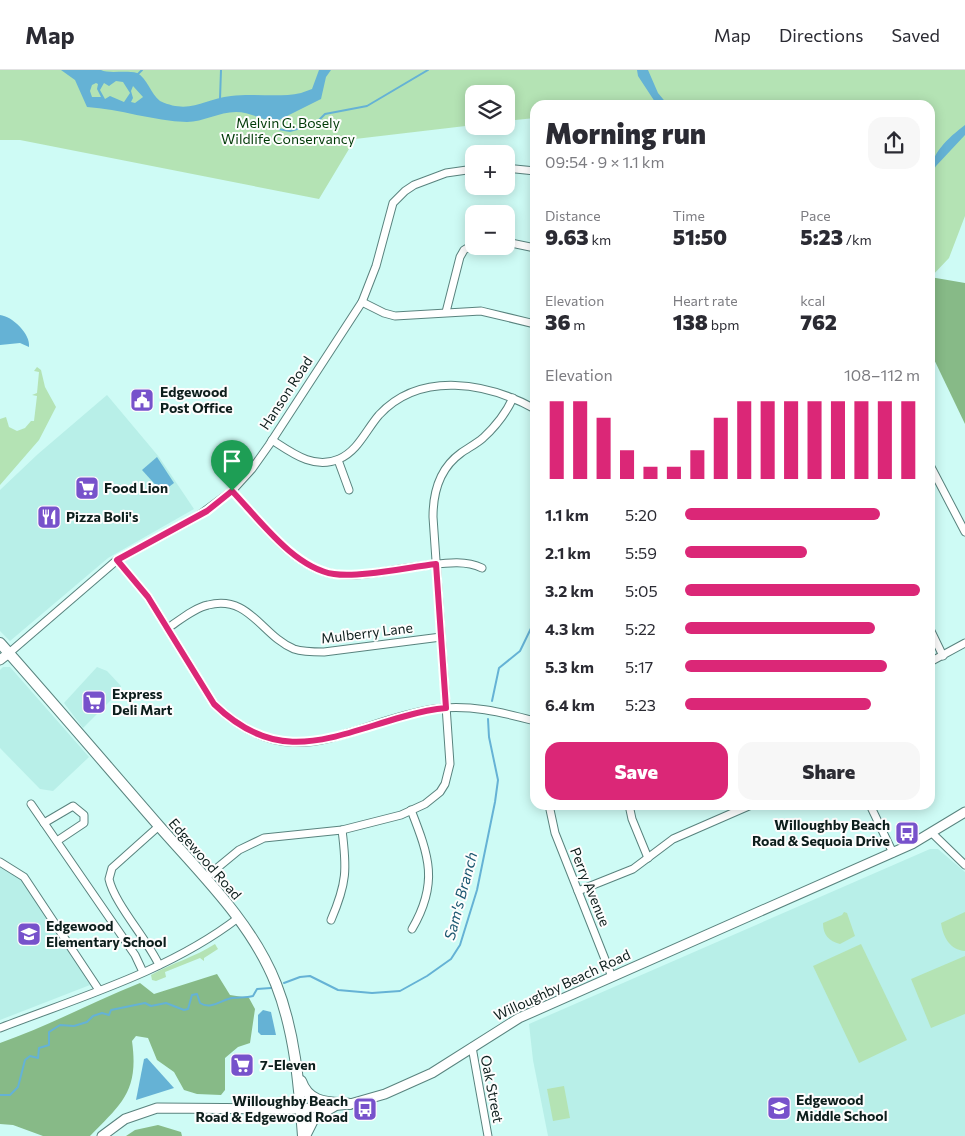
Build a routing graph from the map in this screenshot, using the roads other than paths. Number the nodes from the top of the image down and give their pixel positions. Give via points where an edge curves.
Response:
1 (515, 169) edge
2 (465, 170) edge
3 (530, 170) edge
4 (515, 244) edge
5 (530, 247) edge
6 (465, 249) edge
7 (362, 302) junction
8 (446, 312) junction
9 (530, 323) edge
10 (513, 398) junction
11 (530, 406) edge
12 (272, 440) junction
13 (338, 460) junction
14 (935, 475) edge
15 (350, 490) dead end
16 (232, 491) junction
17 (965, 532) edge
18 (117, 560) junction
19 (436, 564) junction
20 (482, 568) dead end
21 (168, 628) junction
22 (441, 637) junction
23 (935, 639) edge
24 (0, 643) edge
25 (965, 644) edge
26 (9, 653) junction
27 (943, 656) junction
28 (0, 660) edge
29 (935, 660) edge
30 (446, 708) junction
31 (530, 720) edge
32 (31, 804) dead end
33 (411, 810) junction
34 (550, 810) edge
35 (630, 810) edge
36 (740, 810) edge
37 (872, 810) edge
38 (965, 812) edge
39 (44, 823) junction
40 (159, 826) junction
41 (342, 830) junction
42 (933, 834) junction
43 (57, 841) junction
44 (893, 853) junction
45 (648, 858) junction
46 (0, 862) edge
47 (965, 865) edge
48 (205, 878) junction
49 (578, 892) junction
50 (238, 918) junction
51 (331, 920) dead end
52 (412, 929) dead end
53 (159, 965) junction
54 (144, 972) junction
55 (612, 977) junction
56 (99, 990) junction
57 (0, 1028) edge
58 (472, 1047) junction
59 (297, 1071) junction
60 (350, 1104) junction
61 (334, 1106) junction
62 (301, 1109) junction
63 (102, 1136) edge
64 (304, 1136) edge
65 (488, 1136) edge

1 - 3 street
2 - 7 street, Hanson Road via 446,173 414,185 399,196 390,210 379,257
4 - 5 street
6 - 8 street via 460,257
7 - 8 street via 395,316
7 - 12 street, Hanson Road
8 - 9 street via 481,311
10 - 11 street
10 - 13 street via 493,390 468,386 423,388 389,406 357,446
10 - 19 street via 494,426 452,460 440,478 433,509
12 - 13 street via 302,459
12 - 16 street, Hanson Road
13 - 15 street
14 - 17 street
16 - 18 street, Hanson Road via 202,514
16 - 19 street via 294,555 324,572 344,575
18 - 21 street via 148,597
18 - 26 street, Hanson Road
19 - 20 street via 468,563
19 - 22 street
21 - 22 street, Mulberry Lane via 207,605 220,603 241,607 280,641 310,652
21 - 30 street via 214,704 228,718 263,737 294,743 328,740 427,710
22 - 30 street
23 - 27 street
24 - 26 main road, Edgewood Road
25 - 27 street
26 - 28 street, Hanson Road
26 - 40 main road, Edgewood Road
27 - 29 street
30 - 31 street via 490,710
30 - 33 street via 450,764 447,779 434,798
32 - 39 street
33 - 41 street
33 - 52 street via 425,847 430,874 423,908
34 - 49 street, Perry Avenue via 555,833
35 - 45 street
36 - 45 street via 673,839
37 - 44 street
38 - 42 street, Willoughby Beach Road
39 - 43 street
39 - 43 street via 73,806 84,815 84,823
40 - 48 main road, Edgewood Road
40 - 53 street via 112,868 109,879
41 - 48 street via 280,835 251,843
41 - 51 street via 345,882
42 - 44 street, Willoughby Beach Road
42 - 47 street
43 - 54 street
44 - 55 street, Willoughby Beach Road
45 - 49 street
46 - 56 street via 24,877
48 - 50 main road, Edgewood Road
49 - 55 street, Perry Avenue
50 - 53 street via 201,944
50 - 59 main road, Edgewood Road via 276,984 287,1018
53 - 54 street
54 - 56 street
55 - 58 street, Willoughby Beach Road via 512,1021
56 - 57 street
58 - 60 street, Willoughby Beach Road via 408,1085
58 - 65 street, Oak Street
59 - 60 main road via 303,1088 314,1100
59 - 62 main road, Edgewood Road
60 - 61 street, Willoughby Beach Road
61 - 62 street, Willoughby Beach Road
61 - 64 main road via 314,1118
62 - 63 street, Willoughby Beach Road via 157,1108 125,1119
62 - 64 main road, Edgewood Road

